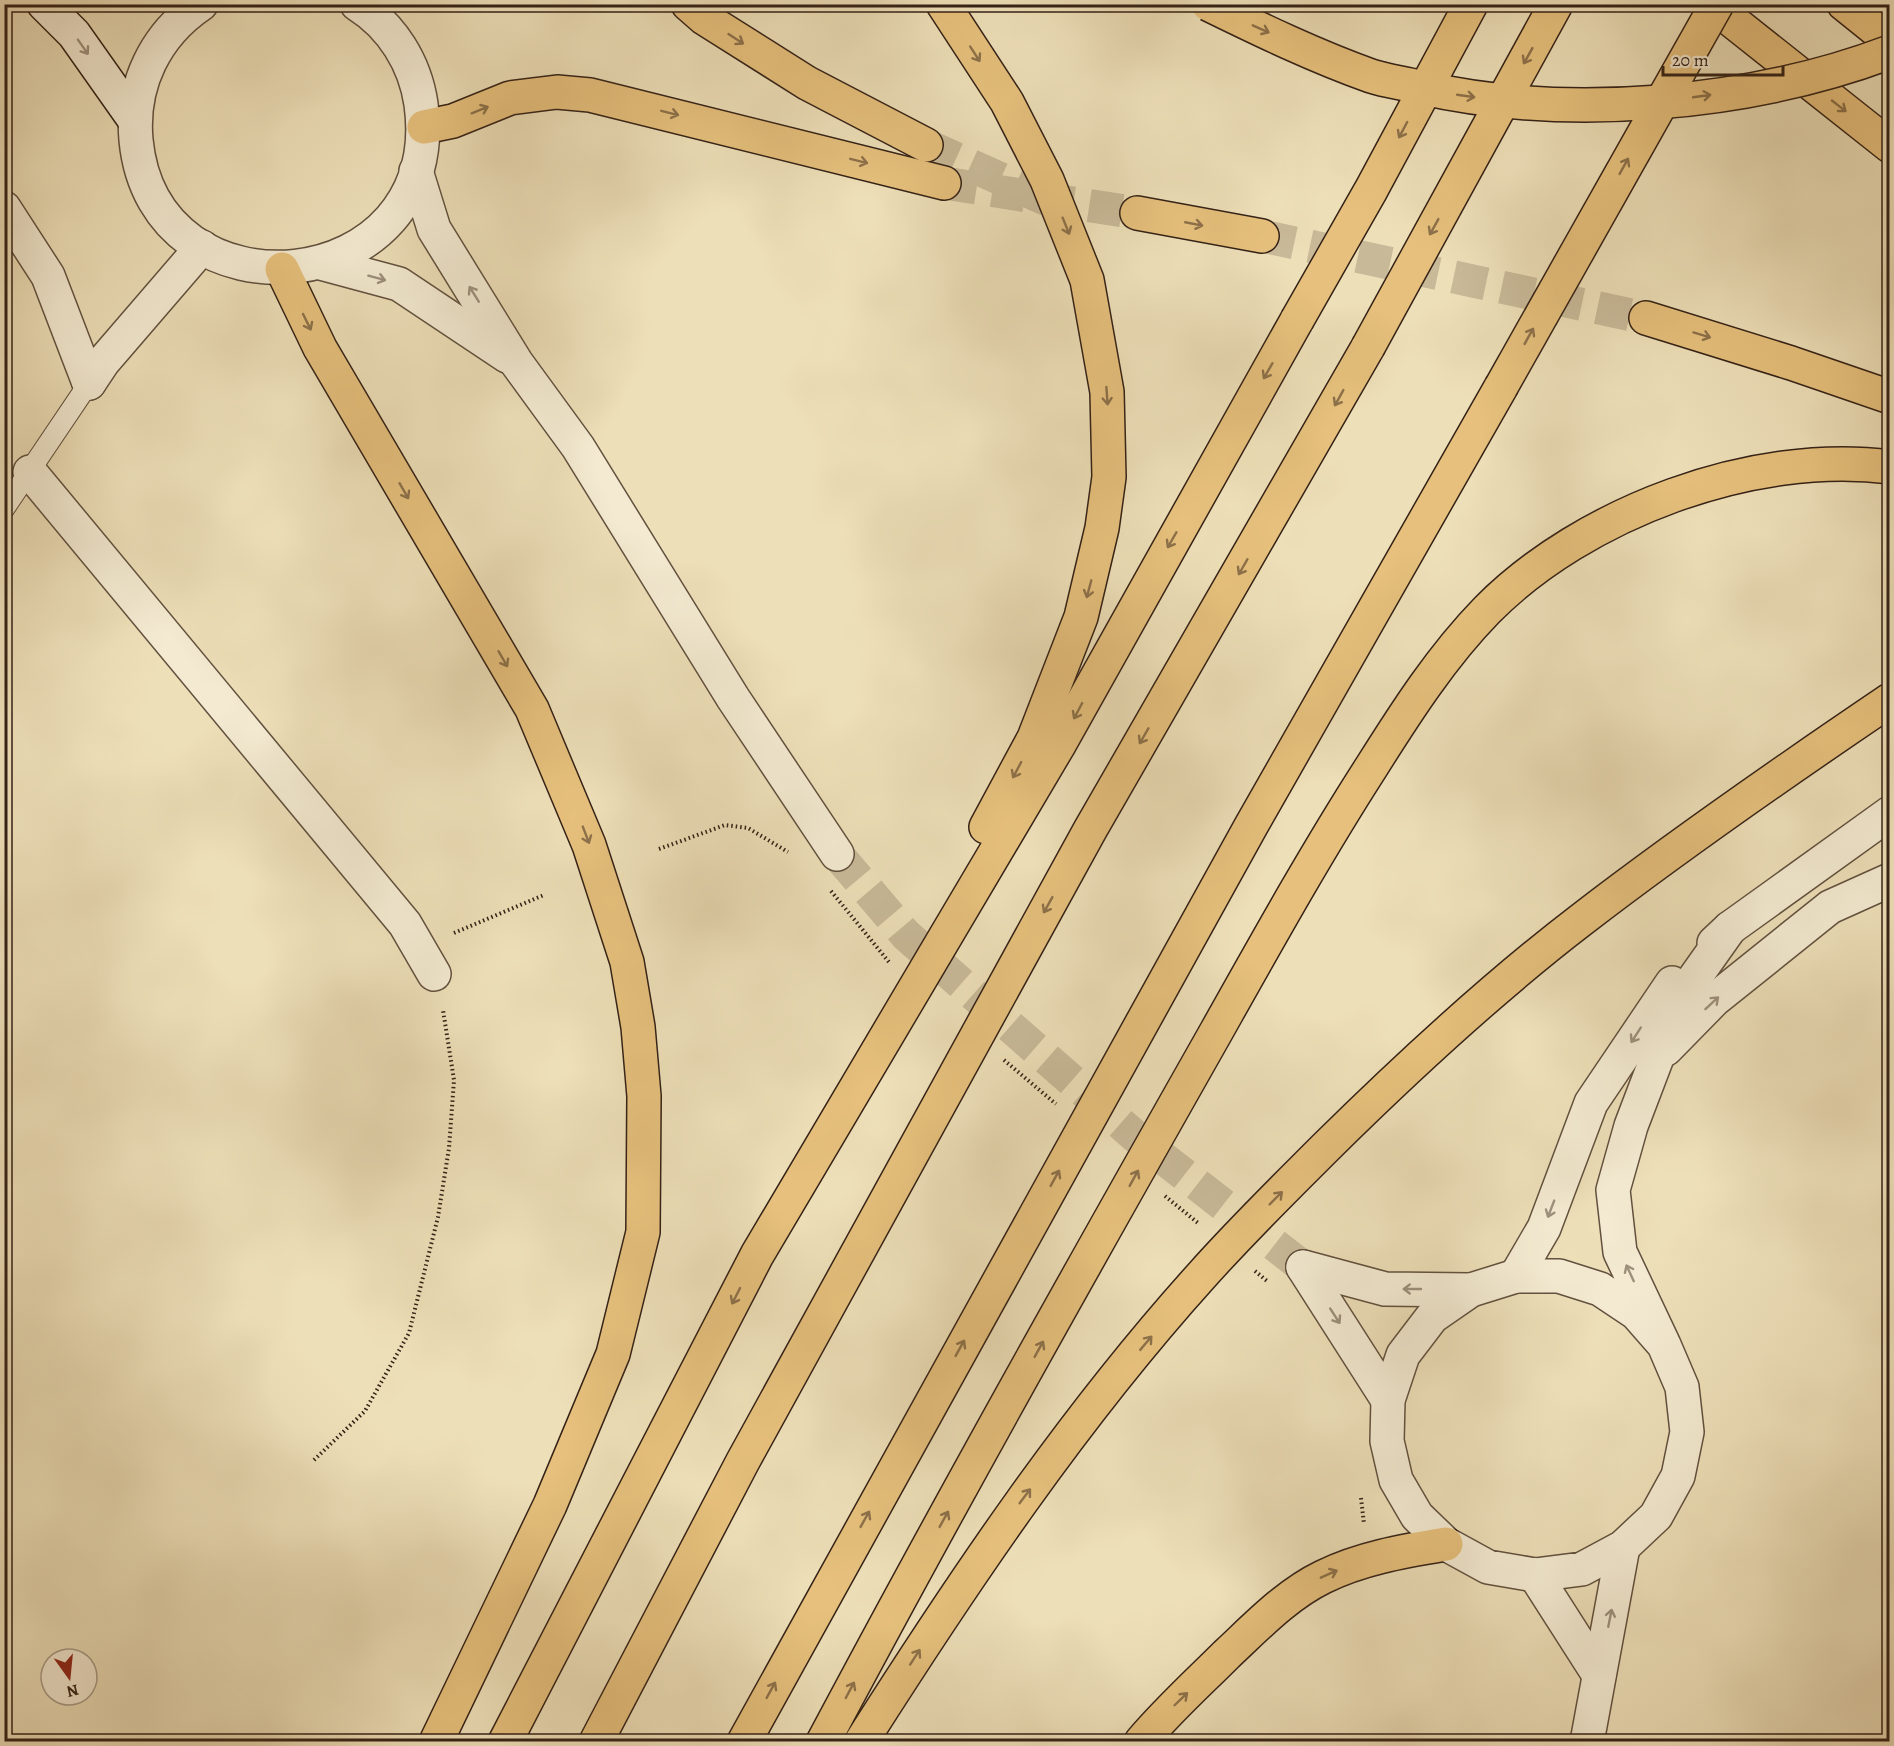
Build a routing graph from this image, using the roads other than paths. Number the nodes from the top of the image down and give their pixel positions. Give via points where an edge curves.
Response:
1 (44, 4) edge
2 (201, 4) edge
3 (357, 4) edge
4 (688, 4) edge
5 (943, 4) edge
6 (1208, 4) edge
7 (1471, 4) edge
8 (1556, 4) edge
9 (1711, 4) edge
10 (1716, 4) edge
11 (1844, 4) edge
12 (177, 15) edge
13 (1890, 41) edge
14 (1890, 52) edge
15 (134, 119) junction
16 (424, 127) junction
17 (926, 145) tunnel mouth
18 (1890, 146) edge
19 (416, 171) junction
20 (944, 183) tunnel mouth
21 (4, 208) edge
22 (1137, 213) tunnel mouth
23 (1262, 236) tunnel mouth
24 (202, 248) junction
25 (321, 263) junction
26 (282, 269) junction
27 (1646, 318) tunnel mouth
28 (516, 362) junction
29 (89, 383) junction
30 (1890, 397) edge
31 (1890, 467) edge
32 (30, 472) junction
33 (4, 509) edge
34 (1890, 700) edge
35 (1890, 813) edge
36 (837, 854) tunnel mouth
37 (1890, 880) edge
38 (1730, 928) junction
39 (427, 961) road end
40 (1656, 1059) junction
41 (757, 1255) junction
42 (1516, 1276) junction
43 (1471, 1290) junction
44 (1664, 1345) junction
45 (1388, 1400) junction
46 (1446, 1545) junction
47 (1623, 1547) junction
48 (1535, 1575) junction
49 (1599, 1675) junction
50 (436, 1742) edge
51 (505, 1742) edge
52 (596, 1742) edge
53 (744, 1742) edge
54 (823, 1742) edge
55 (861, 1742) edge
56 (1141, 1742) edge
57 (1587, 1742) edge

1 -> 15 street via 74,34
2 - 12 street
3 - 16 street via 372,14 400,46 418,84
4 -> 17 highway via 807,83
5 -> 41 highway via 1012,112 1047,180 1087,280 1107,392 1109,477 1102,528 1082,617 1034,738
6 -> 14 highway, bridge via 1372,76 1443,93 1536,105 1631,103 1741,91 1812,76
7 -> 41 highway, bridge via 1371,190 1060,743
8 -> 52 highway, bridge via 1368,347 1090,830 748,1451
9 -> 18 highway
53 -> 10 highway, bridge via 1239,846
11 - 13 highway
12 - 15 street via 141,80
15 - 24 street via 137,157 150,193 172,224
16 - 19 street
16 -> 20 highway via 453,121 510,98 557,92 590,94
19 - 25 street via 401,202 379,229 362,244
28 -> 19 street via 434,229
21 - 29 street via 48,276
22 -> 23 highway
24 - 26 street via 240,265
24 - 29 street
25 - 26 street
25 -> 28 street via 399,284
26 -> 50 highway via 320,348 532,709 589,845 627,962 638,1027 644,1096 643,1232 613,1354 550,1505
27 -> 30 highway
28 - 36 street via 578,447 733,698
29 - 32 lane
54 -> 31 highway via 1154,1142 1338,819 1415,698 1456,647 1487,610 1567,546 1649,504 1745,475 1806,466
32 - 33 lane
32 - 39 street via 405,924
55 -> 34 highway via 940,1618 1024,1498 1193,1285 1261,1213 1469,1012 1579,921 1707,826
35 - 38 street
40 -> 37 street via 1714,1000 1830,907
38 - 40 street via 1679,1000
38 -> 42 street via 1667,988 1591,1103 1544,1228
44 -> 40 street via 1620,1252 1613,1190
41 -> 51 highway
42 - 43 street
42 - 44 street via 1559,1276 1600,1289 1636,1313
43 - 45 street via 1432,1317 1403,1355
43 -> 45 street via 1385,1289 1303,1267
44 - 47 street via 1682,1387 1686,1432 1678,1476 1656,1516
45 - 46 street via 1387,1441 1396,1480 1417,1516
46 - 48 street via 1488,1567
56 -> 46 highway via 1273,1611 1320,1578 1403,1551
47 - 48 street via 1582,1569
49 -> 47 street
48 - 49 street
49 - 57 street

